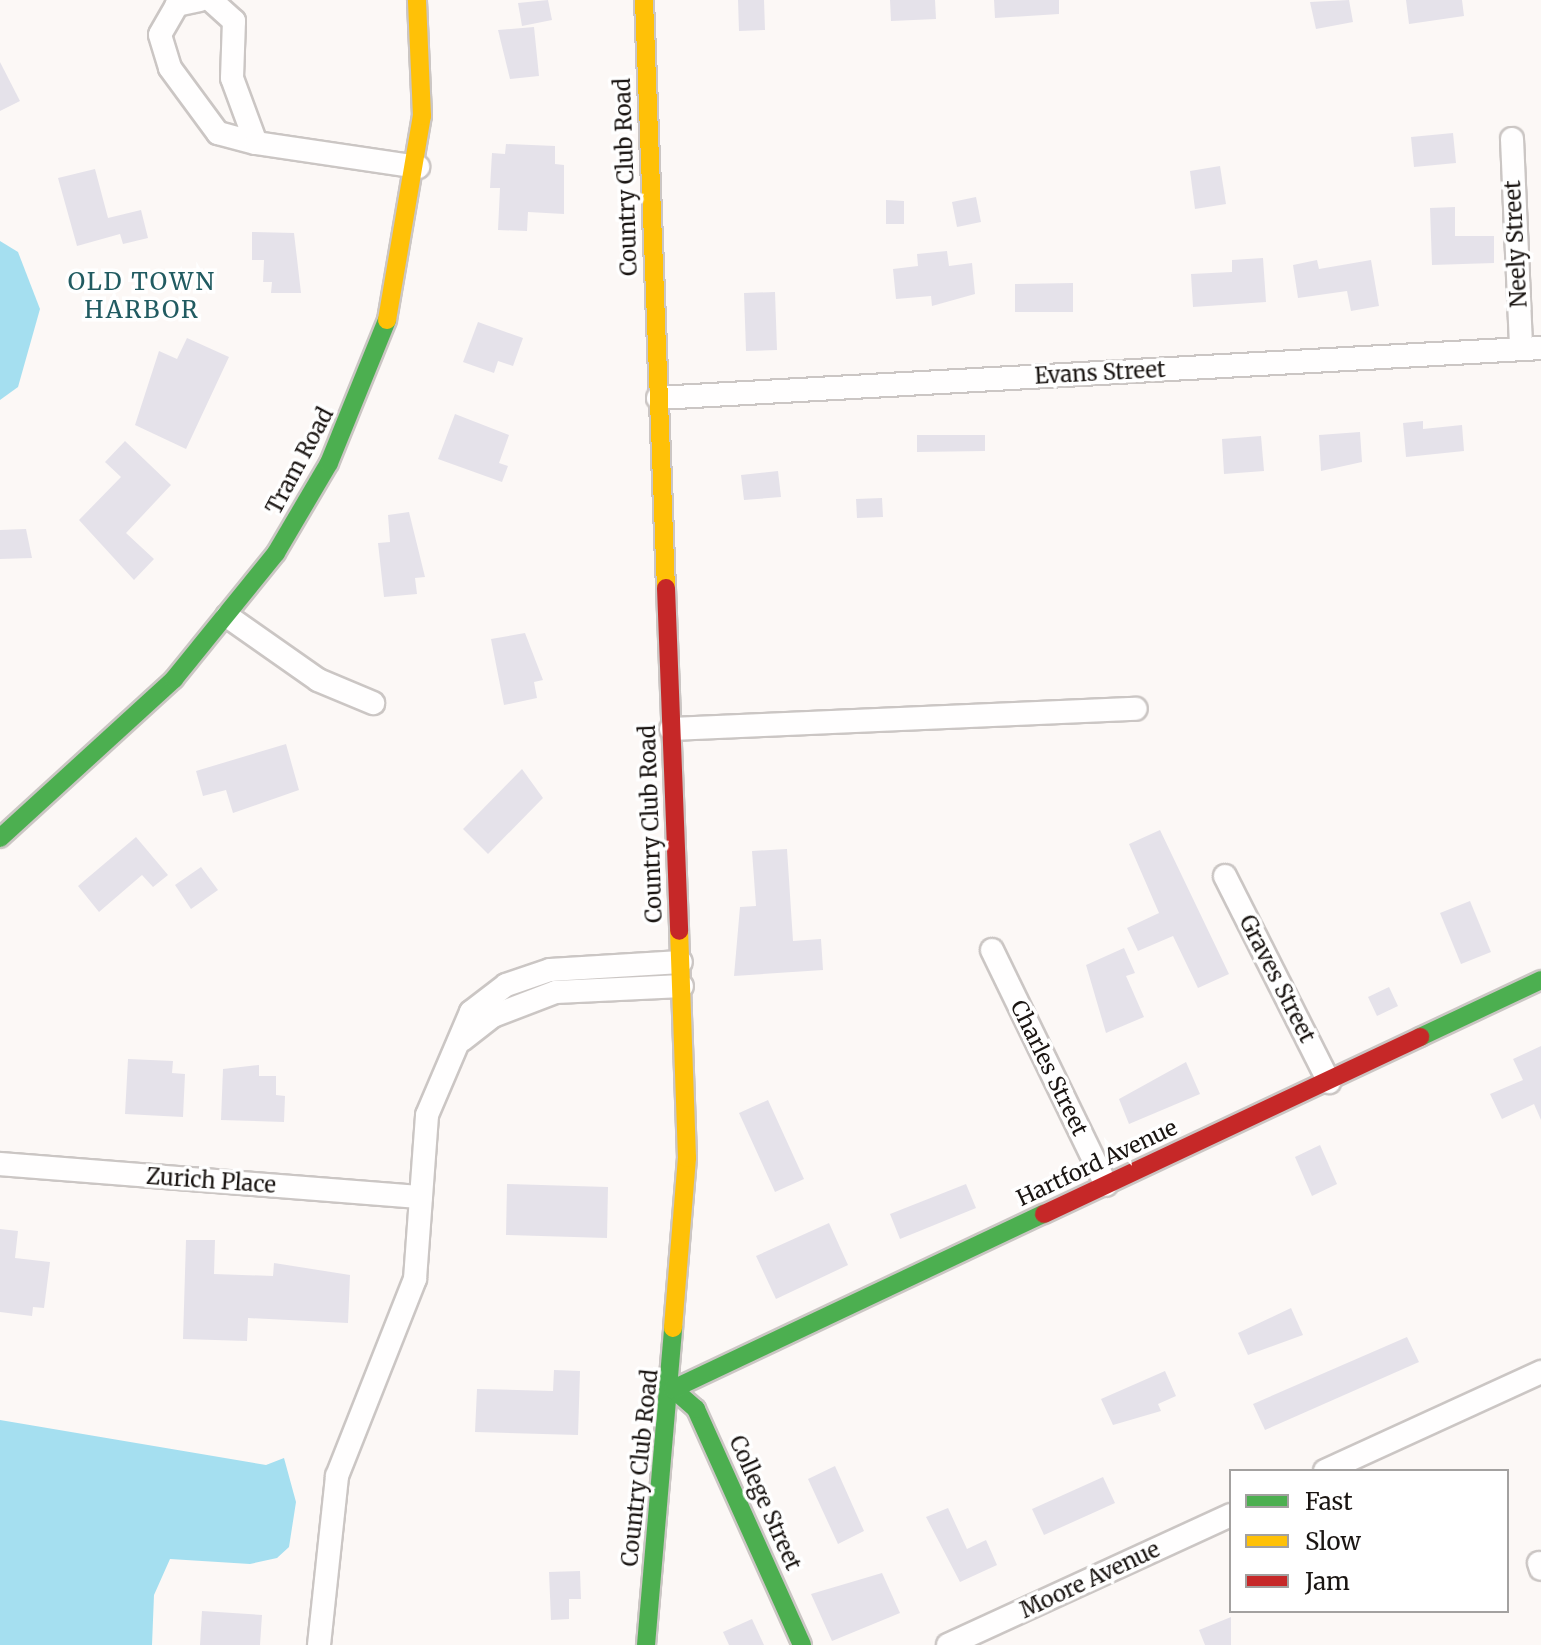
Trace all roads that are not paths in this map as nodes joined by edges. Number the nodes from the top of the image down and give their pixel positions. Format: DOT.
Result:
graph roads {
  1 [pos="200,0"];
  2 [pos="211,0"];
  3 [pos="417,0"];
  4 [pos="644,0"];
  5 [pos="1512,139"];
  6 [pos="256,143"];
  7 [pos="418,167"];
  8 [pos="1531,349"];
  9 [pos="658,398"];
  10 [pos="227,616"];
  11 [pos="373,703"];
  12 [pos="1136,709"];
  13 [pos="671,729"];
  14 [pos="0,838"];
  15 [pos="1225,876"];
  16 [pos="992,950"];
  17 [pos="681,962"];
  18 [pos="1541,980"];
  19 [pos="682,986"];
  20 [pos="458,1044"];
  21 [pos="1329,1082"];
  22 [pos="0,1164"];
  23 [pos="1106,1185"];
  24 [pos="421,1197"];
  25 [pos="1541,1372"];
  26 [pos="673,1389"];
  27 [pos="1329,1469"];
  28 [pos="1229,1516"];
  29 [pos="319,1645"];
  30 [pos="646,1645"];
  31 [pos="802,1645"];
  32 [pos="948,1645"];
  1 -- 6 [label="street"];
  2 -- 6 [label="street"];
  3 -- 7 [label="street, Tram Road"];
  4 -- 9 [label="street, Country Club Road"];
  5 -- 8 [label="street, Neely Street"];
  6 -- 7 [label="street"];
  7 -- 10 [label="street, Tram Road"];
  8 -- 9 [label="street, Evans Street"];
  9 -- 13 [label="street, Country Club Road"];
  10 -- 11 [label="street"];
  10 -- 14 [label="street, Tram Road"];
  12 -- 13 [label="street"];
  13 -- 17 [label="street, Country Club Road"];
  15 -- 21 [label="street, Graves Street"];
  16 -- 23 [label="street, Charles Street"];
  17 -- 19 [label="street, Country Club Road"];
  17 -- 20 [label="street"];
  18 -- 21 [label="street, Hartford Avenue"];
  19 -- 20 [label="street"];
  19 -- 26 [label="street, Country Club Road"];
  20 -- 24 [label="street"];
  21 -- 23 [label="street, Hartford Avenue"];
  22 -- 24 [label="street, Zurich Place"];
  23 -- 26 [label="street, Hartford Avenue"];
  24 -- 29 [label="street"];
  25 -- 27 [label="street"];
  26 -- 30 [label="street, Country Club Road"];
  26 -- 31 [label="street, College Street"];
  28 -- 32 [label="street, Moore Avenue"];
}
